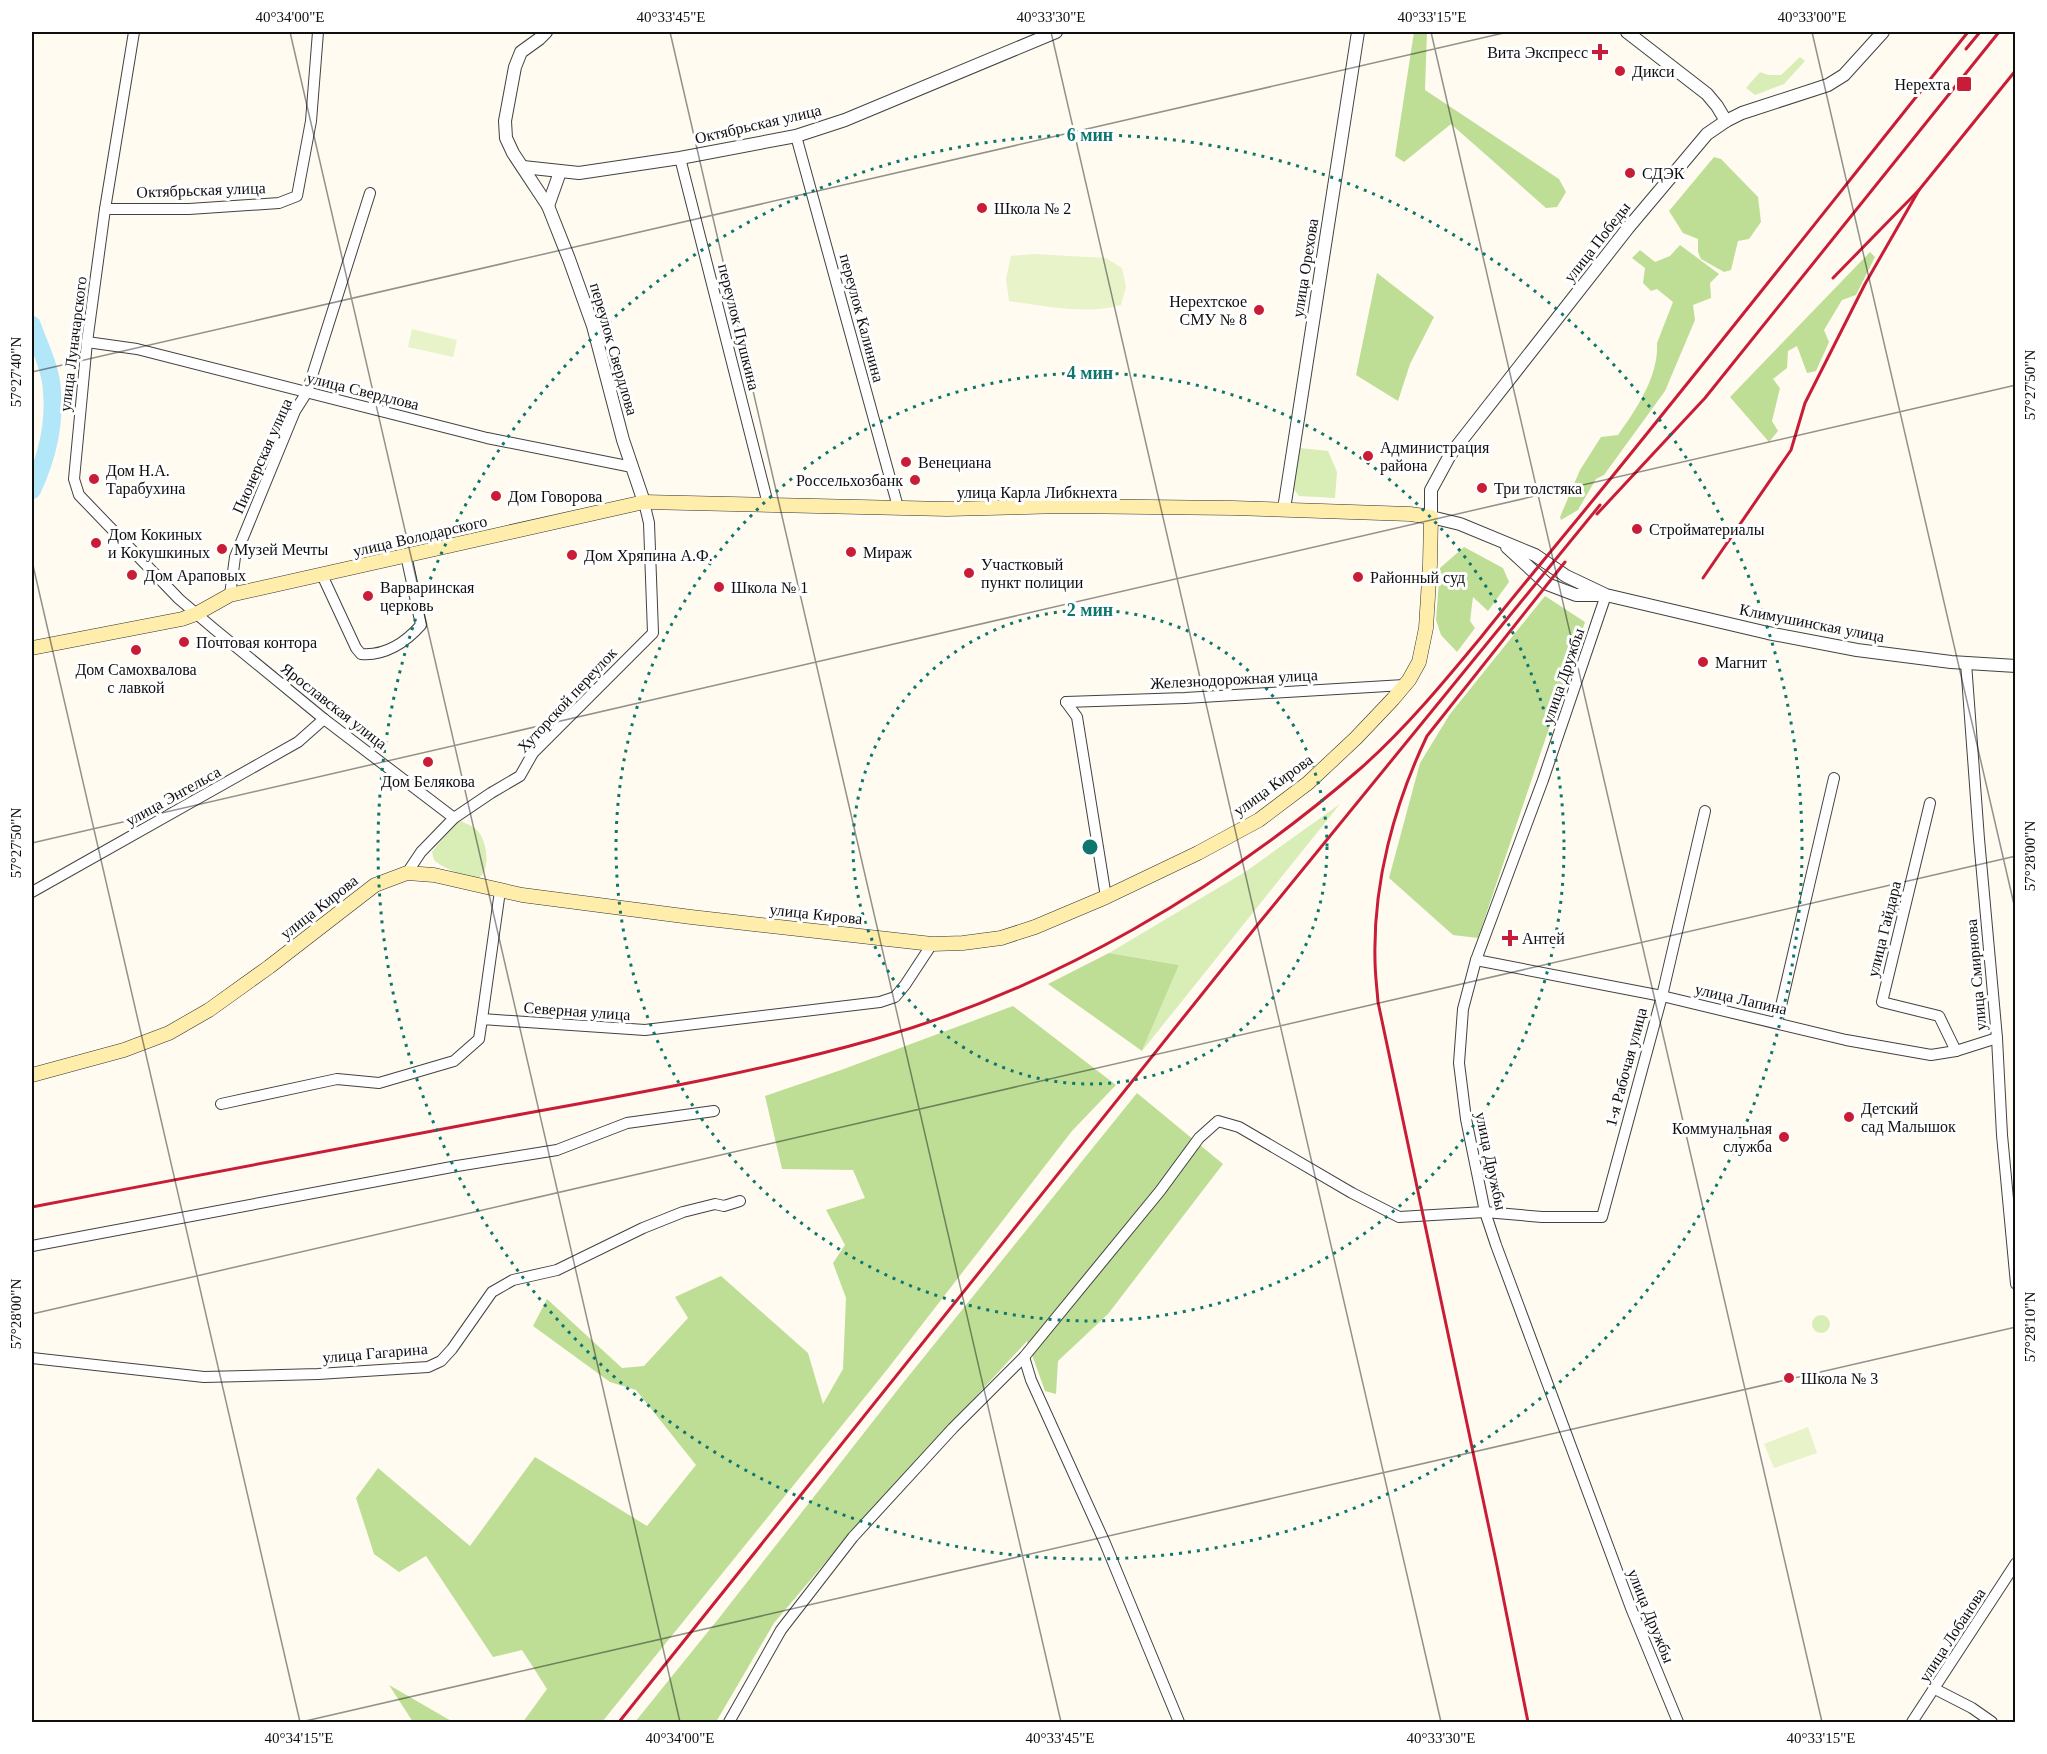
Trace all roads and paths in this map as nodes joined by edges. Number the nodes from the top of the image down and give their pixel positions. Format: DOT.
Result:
graph roads {
  1 [pos="134,32"];
  2 [pos="318,32"];
  3 [pos="546,32"];
  4 [pos="1056,32"];
  5 [pos="1358,32"];
  6 [pos="1627,32"];
  7 [pos="1883,32"];
  8 [pos="1726,121"];
  9 [pos="796,136"];
  10 [pos="680,158"];
  11 [pos="523,167"];
  12 [pos="560,172"];
  13 [pos="370,193"];
  14 [pos="548,206"];
  15 [pos="105,209"];
  16 [pos="87,342"];
  17 [pos="307,392"];
  18 [pos="632,467"];
  19 [pos="644,502"];
  20 [pos="768,504"];
  21 [pos="898,507"];
  22 [pos="1284,509"];
  23 [pos="1431,517"];
  24 [pos="406,555"];
  25 [pos="322,575"];
  26 [pos="230,595"];
  27 [pos="1606,595"];
  28 [pos="196,614"];
  29 [pos="32,648"];
  30 [pos="1966,663"];
  31 [pos="2016,666"];
  32 [pos="1404,685"];
  33 [pos="324,719"];
  34 [pos="1834,778"];
  35 [pos="1930,803"];
  36 [pos="1705,811"];
  37 [pos="454,818"];
  38 [pos="407,873"];
  39 [pos="500,891"];
  40 [pos="32,892"];
  41 [pos="1106,897"];
  42 [pos="932,944"];
  43 [pos="1476,960"];
  44 [pos="1662,996"];
  45 [pos="482,1019"];
  46 [pos="1777,1023"];
  47 [pos="1997,1038"];
  48 [pos="1956,1051"];
  49 [pos="32,1075"];
  50 [pos="221,1104"];
  51 [pos="714,1111"];
  52 [pos="740,1201"];
  53 [pos="1485,1212"];
  54 [pos="32,1246"];
  55 [pos="2016,1284"];
  56 [pos="1024,1357"];
  57 [pos="32,1358"];
  58 [pos="2016,1563"];
  59 [pos="1935,1689"];
  60 [pos="729,1722"];
  61 [pos="1179,1722"];
  62 [pos="1678,1722"];
  63 [pos="1912,1722"];
  64 [pos="1992,1722"];
  1 -- 15 [label="street, улица Луначарского"];
  2 -- 15 [label="street, Октябрьская улица"];
  3 -- 11 [label="street, переулок Свердлова"];
  4 -- 9 [label="street, Октябрьская улица"];
  5 -- 22 [label="street, улица Орехова"];
  6 -- 8 [label="street"];
  7 -- 8 [label="street, улица Победы"];
  8 -- 23 [label="street, улица Победы"];
  9 -- 10 [label="street, Октябрьская улица"];
  9 -- 21 [label="street, переулок Калинина"];
  10 -- 12 [label="street, Октябрьская улица"];
  10 -- 20 [label="street, переулок Пушкина"];
  11 -- 12 [label="street, Октябрьская улица"];
  11 -- 14 [label="street, переулок Свердлова"];
  12 -- 14 [label="street"];
  13 -- 17 [label="street, Пионерская улица"];
  14 -- 18 [label="street, переулок Свердлова"];
  15 -- 16 [label="street, улица Луначарского"];
  16 -- 17 [label="street, улица Свердлова"];
  16 -- 28 [label="street, улица Луначарского"];
  17 -- 18 [label="street, улица Свердлова"];
  17 -- 26 [label="street, Пионерская улица"];
  18 -- 19 [label="street, переулок Свердлова"];
  19 -- 20 [label="main road, улица Карла Либкнехта"];
  19 -- 24 [label="main road, улица Володарского"];
  19 -- 37 [label="street, Хуторской переулок"];
  20 -- 21 [label="main road, улица Карла Либкнехта"];
  21 -- 22 [label="main road, улица Карла Либкнехта"];
  22 -- 23 [label="main road, улица Карла Либкнехта"];
  23 -- 27 [label="street, Климушинская улица"];
  23 -- 32 [label="main road, улица Кирова"];
  24 -- 25 [label="main road, улица Володарского"];
  24 -- 25 [label="street"];
  25 -- 26 [label="main road, улица Володарского"];
  26 -- 28 [label="main road, улица Володарского"];
  27 -- 30 [label="street, Климушинская улица"];
  27 -- 43 [label="street, улица Дружбы"];
  28 -- 29 [label="main road, улица Володарского"];
  28 -- 33 [label="street, Ярославская улица"];
  30 -- 31 [label="street, Климушинская улица"];
  30 -- 47 [label="street, улица Смирнова"];
  32 -- 41 [label="main road, улица Кирова"];
  32 -- 41 [label="street, Железнодорожная улица"];
  33 -- 37 [label="street, Ярославская улица"];
  33 -- 40 [label="street, улица Энгельса"];
  34 -- 46 [label="street"];
  35 -- 48 [label="street, улица Гайдара"];
  36 -- 44 [label="street, 1-я Рабочая улица"];
  37 -- 38 [label="street, Хуторской переулок"];
  38 -- 39 [label="main road, улица Кирова"];
  38 -- 49 [label="main road, улица Кирова"];
  39 -- 42 [label="main road, улица Кирова"];
  39 -- 45 [label="street"];
  41 -- 42 [label="main road, улица Кирова"];
  42 -- 45 [label="street, Северная улица"];
  43 -- 44 [label="street, улица Лапина"];
  43 -- 53 [label="street, улица Дружбы"];
  44 -- 46 [label="street, улица Лапина"];
  44 -- 53 [label="street, 1-я Рабочая улица"];
  45 -- 50 [label="street"];
  46 -- 48 [label="street, улица Лапина"];
  47 -- 48 [label="street, улица Лапина"];
  47 -- 55 [label="street, улица Смирнова"];
  51 -- 54 [label="street"];
  52 -- 57 [label="street, улица Гагарина"];
  53 -- 56 [label="street"];
  53 -- 62 [label="street, улица Дружбы"];
  56 -- 60 [label="street"];
  56 -- 61 [label="street"];
  58 -- 59 [label="street, улица Лобанова"];
  59 -- 63 [label="street, улица Лобанова"];
  59 -- 64 [label="street"];
}
